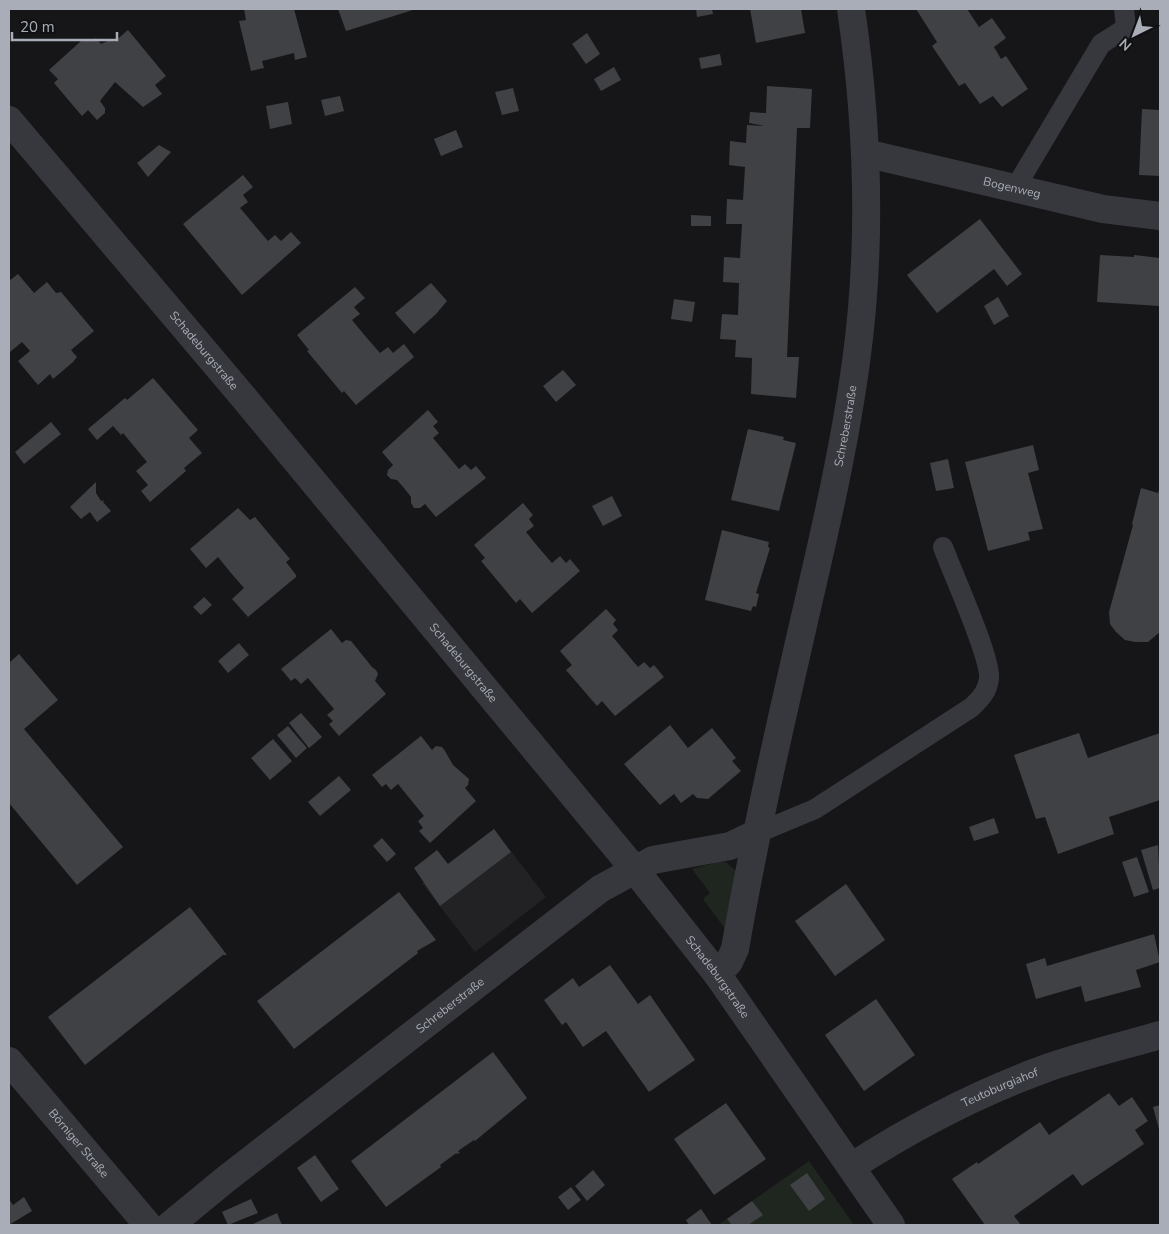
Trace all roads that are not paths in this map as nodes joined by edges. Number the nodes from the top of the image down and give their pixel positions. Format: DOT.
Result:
graph roads {
  1 [pos="850,9"];
  2 [pos="1124,9"];
  3 [pos="9,120"];
  4 [pos="865,153"];
  5 [pos="1014,190"];
  6 [pos="1160,216"];
  7 [pos="943,547"];
  8 [pos="755,834"];
  9 [pos="635,870"];
  10 [pos="717,974"];
  11 [pos="1160,1035"];
  12 [pos="9,1061"];
  13 [pos="852,1167"];
  14 [pos="148,1225"];
  15 [pos="170,1225"];
  16 [pos="891,1225"];
  1 -- 4 [label="street, Schreberstraße"];
  2 -- 5 [label="lane"];
  3 -- 9 [label="street, Schadeburgstraße"];
  4 -- 5 [label="street, Bogenweg"];
  4 -- 8 [label="street, Schreberstraße"];
  5 -- 6 [label="street, Bogenweg"];
  7 -- 8 [label="lane"];
  8 -- 9 [label="street, Schreberstraße"];
  8 -- 10 [label="street, Schreberstraße"];
  9 -- 10 [label="street, Schadeburgstraße"];
  9 -- 15 [label="street, Schreberstraße"];
  10 -- 13 [label="street, Schadeburgstraße"];
  11 -- 13 [label="street, Teutoburgiahof"];
  12 -- 14 [label="street, Börniger Straße"];
  13 -- 16 [label="street, Schadeburgstraße"];
}
